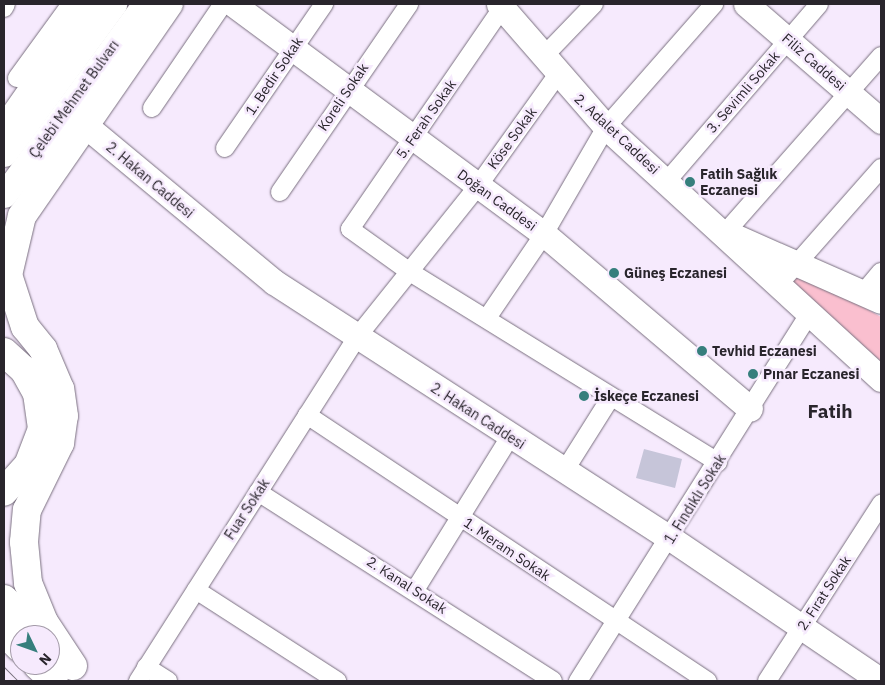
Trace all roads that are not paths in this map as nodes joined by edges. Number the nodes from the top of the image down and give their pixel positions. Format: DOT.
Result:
graph roads {
  1 [pos="6,4"];
  2 [pos="71,4"];
  3 [pos="93,4"];
  4 [pos="114,4"];
  5 [pos="145,4"];
  6 [pos="169,4"];
  7 [pos="324,4"];
  8 [pos="409,4"];
  9 [pos="594,4"];
  10 [pos="714,4"];
  11 [pos="746,4"];
  12 [pos="819,4"];
  13 [pos="236,5"];
  14 [pos="501,6"];
  15 [pos="4,8"];
  16 [pos="788,39"];
  17 [pos="292,49"];
  18 [pos="881,56"];
  19 [pos="551,65"];
  20 [pos="17,78"];
  21 [pos="346,92"];
  22 [pos="848,92"];
  23 [pos="152,108"];
  24 [pos="6,115"];
  25 [pos="881,121"];
  26 [pos="606,127"];
  27 [pos="91,130"];
  28 [pos="412,139"];
  29 [pos="225,148"];
  30 [pos="4,154"];
  31 [pos="881,168"];
  32 [pos="667,181"];
  33 [pos="478,186"];
  34 [pos="280,192"];
  35 [pos="4,195"];
  36 [pos="725,233"];
  37 [pos="544,234"];
  38 [pos="798,262"];
  39 [pos="410,272"];
  40 [pos="881,272"];
  41 [pos="778,285"];
  42 [pos="873,296"];
  43 [pos="809,314"];
  44 [pos="487,318"];
  45 [pos="357,337"];
  46 [pos="4,352"];
  47 [pos="881,379"];
  48 [pos="611,397"];
  49 [pos="750,409"];
  50 [pos="307,416"];
  51 [pos="510,437"];
  52 [pos="718,462"];
  53 [pos="565,470"];
  54 [pos="4,492"];
  55 [pos="258,492"];
  56 [pos="881,504"];
  57 [pos="461,518"];
  58 [pos="670,538"];
  59 [pos="196,590"];
  60 [pos="415,590"];
  61 [pos="4,598"];
  62 [pos="616,623"];
  63 [pos="31,625"];
  64 [pos="802,627"];
  65 [pos="60,660"];
  66 [pos="142,674"];
  67 [pos="70,676"];
  68 [pos="168,681"];
  69 [pos="337,681"];
  70 [pos="553,681"];
  71 [pos="578,681"];
  72 [pos="708,681"];
  73 [pos="767,681"];
  74 [pos="881,681"];
  1 -- 15 [label="street"];
  2 -- 20 [label="street"];
  3 -- 24 [label="highway"];
  4 -- 30 [label="main road, Çelebi Mehmet Bulvarı"];
  5 -- 35 [label="main road, Çelebi Mehmet Bulvarı"];
  6 -- 67 [label="highway"];
  7 -- 17 [label="street, 1. Bedir Sokak"];
  8 -- 21 [label="street, Koreli Sokak"];
  9 -- 19 [label="street, Köse Sokak"];
  10 -- 26 [label="street"];
  11 -- 16 [label="main road, Filiz Caddesi"];
  12 -- 16 [label="street, 3. Sevimli Sokak"];
  13 -- 17 [label="main road, Doğan Caddesi"];
  13 -- 23 [label="street"];
  14 -- 19 [label="main road, 2. Adalet Caddesi"];
  14 -- 28 [label="street, 5. Ferah Sokak"];
  16 -- 22 [label="main road, Filiz Caddesi"];
  16 -- 32 [label="street, 3. Sevimli Sokak"];
  17 -- 21 [label="main road, Doğan Caddesi"];
  17 -- 29 [label="street, 1. Bedir Sokak"];
  18 -- 22 [label="street"];
  19 -- 26 [label="main road, 2. Adalet Caddesi"];
  19 -- 33 [label="street, Köse Sokak"];
  21 -- 28 [label="main road, Doğan Caddesi"];
  21 -- 34 [label="street, Koreli Sokak"];
  22 -- 25 [label="main road, Filiz Caddesi"];
  22 -- 36 [label="street"];
  26 -- 32 [label="main road, 2. Adalet Caddesi"];
  26 -- 37 [label="street"];
  27 -- 45 [label="main road, 2. Hakan Caddesi"];
  28 -- 33 [label="main road, Doğan Caddesi"];
  28 -- 39 [label="street, 5. Ferah Sokak"];
  31 -- 38 [label="street"];
  32 -- 36 [label="main road, 2. Adalet Caddesi"];
  33 -- 37 [label="main road, Doğan Caddesi"];
  33 -- 39 [label="street, Köse Sokak"];
  36 -- 38 [label="main road, 2. Adalet Caddesi"];
  36 -- 41 [label="main road, 2. Adalet Caddesi"];
  37 -- 44 [label="street"];
  37 -- 49 [label="main road, Doğan Caddesi"];
  38 -- 41 [label="street"];
  38 -- 42 [label="main road, 2. Adalet Caddesi"];
  39 -- 44 [label="street"];
  39 -- 45 [label="street, Köse Sokak"];
  40 -- 42 [label="street"];
  41 -- 43 [label="main road, 2. Adalet Caddesi"];
  43 -- 47 [label="main road, 2. Adalet Caddesi"];
  43 -- 49 [label="street, 1. Fındıklı Sokak"];
  44 -- 48 [label="street"];
  45 -- 50 [label="street, Fuar Sokak"];
  45 -- 51 [label="main road, 2. Hakan Caddesi"];
  46 -- 54 [label="highway"];
  48 -- 52 [label="street"];
  48 -- 53 [label="street"];
  49 -- 52 [label="street, 1. Fındıklı Sokak"];
  50 -- 55 [label="street, Fuar Sokak"];
  50 -- 57 [label="street, 1. Meram Sokak"];
  51 -- 53 [label="main road, 2. Hakan Caddesi"];
  51 -- 57 [label="street"];
  52 -- 58 [label="street, 1. Fındıklı Sokak"];
  53 -- 58 [label="main road, 2. Hakan Caddesi"];
  55 -- 59 [label="street, Fuar Sokak"];
  55 -- 60 [label="street, 2. Kanal Sokak"];
  56 -- 64 [label="street, 2. Fırat Sokak"];
  57 -- 60 [label="street"];
  57 -- 62 [label="street, 1. Meram Sokak"];
  58 -- 62 [label="street, 1. Fındıklı Sokak"];
  58 -- 64 [label="main road, 2. Hakan Caddesi"];
  59 -- 66 [label="street, Fuar Sokak"];
  59 -- 69 [label="street"];
  60 -- 70 [label="street, 2. Kanal Sokak"];
  61 -- 63 [label="highway"];
  62 -- 71 [label="street, 1. Fındıklı Sokak"];
  62 -- 72 [label="street, 1. Meram Sokak"];
  64 -- 73 [label="street, 2. Fırat Sokak"];
  64 -- 74 [label="main road, 2. Hakan Caddesi"];
  65 -- 67 [label="highway"];
  66 -- 68 [label="street"];
}
